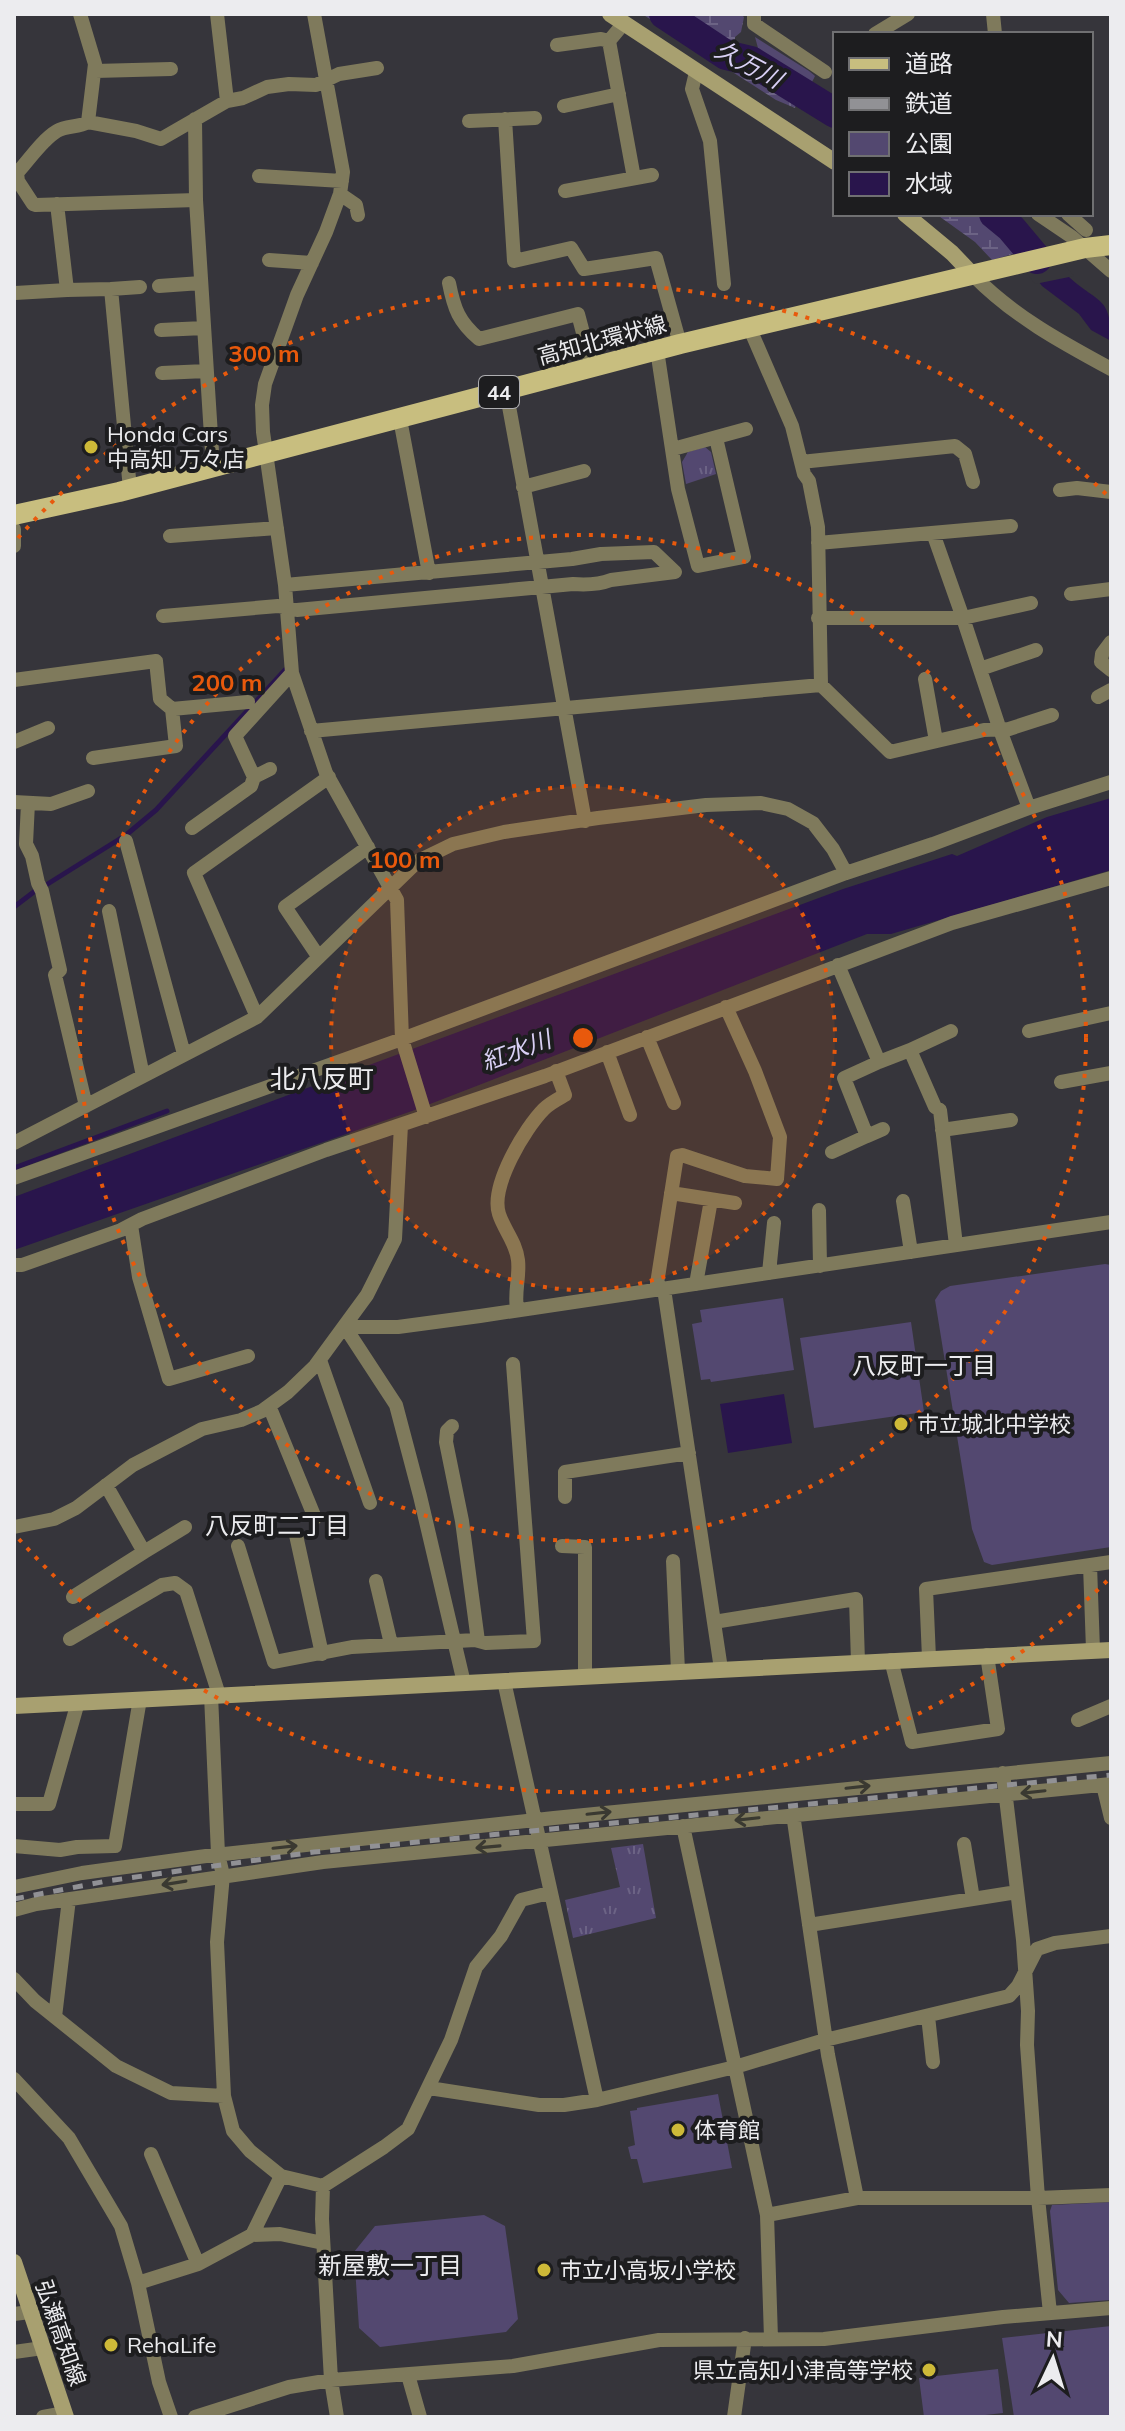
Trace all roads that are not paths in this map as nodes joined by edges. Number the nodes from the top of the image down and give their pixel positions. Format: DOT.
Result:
graph roads {
  1 [pos="80,14"];
  2 [pos="217,14"];
  3 [pos="314,14"];
  4 [pos="754,14"];
  5 [pos="908,14"];
  6 [pos="617,19"];
  7 [pos="878,32"];
  8 [pos="609,41"];
  9 [pos="557,45"];
  10 [pos="377,68"];
  11 [pos="171,69"];
  12 [pos="95,71"];
  13 [pos="827,71"];
  14 [pos="696,72"];
  15 [pos="327,79"];
  16 [pos="619,94"];
  17 [pos="227,101"];
  18 [pos="564,106"];
  19 [pos="535,118"];
  20 [pos="195,119"];
  21 [pos="505,119"];
  22 [pos="469,121"];
  23 [pos="88,122"];
  24 [pos="833,161"];
  25 [pos="652,175"];
  26 [pos="259,176"];
  27 [pos="634,178"];
  28 [pos="16,182"];
  29 [pos="341,188"];
  30 [pos="565,191"];
  31 [pos="196,200"];
  32 [pos="57,204"];
  33 [pos="358,215"];
  34 [pos="907,216"];
  35 [pos="1041,216"];
  36 [pos="1069,216"];
  37 [pos="1080,243"];
  38 [pos="1111,245"];
  39 [pos="269,260"];
  40 [pos="312,263"];
  41 [pos="1111,271"];
  42 [pos="979,274"];
  43 [pos="201,283"];
  44 [pos="449,283"];
  45 [pos="724,284"];
  46 [pos="159,286"];
  47 [pos="140,287"];
  48 [pos="111,289"];
  49 [pos="67,290"];
  50 [pos="15,293"];
  51 [pos="204,328"];
  52 [pos="750,329"];
  53 [pos="161,330"];
  54 [pos="680,344"];
  55 [pos="657,350"];
  56 [pos="592,367"];
  57 [pos="1111,369"];
  58 [pos="206,371"];
  59 [pos="162,373"];
  60 [pos="506,390"];
  61 [pos="400,419"];
  62 [pos="746,429"];
  63 [pos="716,438"];
  64 [pos="673,449"];
  65 [pos="265,452"];
  66 [pos="801,462"];
  67 [pos="213,467"];
  68 [pos="584,471"];
  69 [pos="973,482"];
  70 [pos="523,487"];
  71 [pos="130,489"];
  72 [pos="1060,490"];
  73 [pos="1111,492"];
  74 [pos="14,515"];
  75 [pos="1011,526"];
  76 [pos="277,528"];
  77 [pos="14,529"];
  78 [pos="933,533"];
  79 [pos="170,536"];
  80 [pos="818,543"];
  81 [pos="14,546"];
  82 [pos="537,562"];
  83 [pos="429,573"];
  84 [pos="285,585"];
  85 [pos="541,588"];
  86 [pos="1111,589"];
  87 [pos="1071,594"];
  88 [pos="1031,603"];
  89 [pos="287,607"];
  90 [pos="163,616"];
  91 [pos="818,618"];
  92 [pos="963,618"];
  93 [pos="1111,642"];
  94 [pos="1036,650"];
  95 [pos="980,669"];
  96 [pos="1111,670"];
  97 [pos="292,673"];
  98 [pos="925,679"];
  99 [pos="14,680"];
  100 [pos="821,685"];
  101 [pos="248,702"];
  102 [pos="564,707"];
  103 [pos="172,709"];
  104 [pos="1052,715"];
  105 [pos="48,728"];
  106 [pos="1000,730"];
  107 [pos="311,731"];
  108 [pos="936,741"];
  109 [pos="14,742"];
  110 [pos="93,758"];
  111 [pos="270,769"];
  112 [pos="254,777"];
  113 [pos="329,777"];
  114 [pos="1111,782"];
  115 [pos="88,791"];
  116 [pos="21,802"];
  117 [pos="1029,808"];
  118 [pos="585,821"];
  119 [pos="192,828"];
  120 [pos="126,841"];
  121 [pos="368,847"];
  122 [pos="846,873"];
  123 [pos="1111,878"];
  124 [pos="394,893"];
  125 [pos="109,911"];
  126 [pos="318,956"];
  127 [pos="838,965"];
  128 [pos="726,1007"];
  129 [pos="1111,1013"];
  130 [pos="257,1017"];
  131 [pos="951,1031"];
  132 [pos="1029,1031"];
  133 [pos="647,1037"];
  134 [pos="402,1043"];
  135 [pos="910,1050"];
  136 [pos="607,1052"];
  137 [pos="184,1054"];
  138 [pos="879,1062"];
  139 [pos="556,1071"];
  140 [pos="1111,1073"];
  141 [pos="143,1076"];
  142 [pos="1061,1082"];
  143 [pos="674,1103"];
  144 [pos="86,1106"];
  145 [pos="424,1113"];
  146 [pos="630,1115"];
  147 [pos="1011,1120"];
  148 [pos="401,1125"];
  149 [pos="883,1129"];
  150 [pos="942,1130"];
  151 [pos="867,1136"];
  152 [pos="14,1143"];
  153 [pos="832,1152"];
  154 [pos="14,1178"];
  155 [pos="671,1193"];
  156 [pos="711,1200"];
  157 [pos="903,1201"];
  158 [pos="735,1203"];
  159 [pos="819,1210"];
  160 [pos="1111,1222"];
  161 [pos="774,1223"];
  162 [pos="131,1225"];
  163 [pos="956,1245"];
  164 [pos="911,1252"];
  165 [pos="14,1265"];
  166 [pos="820,1266"];
  167 [pos="769,1273"];
  168 [pos="696,1284"];
  169 [pos="660,1289"];
  170 [pos="517,1309"];
  171 [pos="345,1327"];
  172 [pos="248,1356"];
  173 [pos="320,1360"];
  174 [pos="513,1364"];
  175 [pos="268,1407"];
  176 [pos="452,1426"];
  177 [pos="689,1453"];
  178 [pos="106,1485"];
  179 [pos="565,1497"];
  180 [pos="370,1503"];
  181 [pos="315,1518"];
  182 [pos="14,1527"];
  183 [pos="185,1527"];
  184 [pos="296,1535"];
  185 [pos="238,1546"];
  186 [pos="562,1546"];
  187 [pos="144,1552"];
  188 [pos="673,1561"];
  189 [pos="1111,1562"];
  190 [pos="1090,1565"];
  191 [pos="376,1581"];
  192 [pos="73,1597"];
  193 [pos="714,1622"];
  194 [pos="70,1639"];
  195 [pos="478,1641"];
  196 [pos="454,1642"];
  197 [pos="391,1644"];
  198 [pos="1093,1650"];
  199 [pos="1111,1650"];
  200 [pos="322,1654"];
  201 [pos="987,1655"];
  202 [pos="929,1658"];
  203 [pos="891,1660"];
  204 [pos="858,1662"];
  205 [pos="721,1669"];
  206 [pos="678,1671"];
  207 [pos="585,1677"];
  208 [pos="504,1681"];
  209 [pos="464,1683"];
  210 [pos="215,1695"];
  211 [pos="140,1699"];
  212 [pos="78,1702"];
  213 [pos="14,1706"];
  214 [pos="1111,1706"];
  215 [pos="1078,1720"];
  216 [pos="1111,1763"];
  217 [pos="1003,1773"];
  218 [pos="1107,1784"];
  219 [pos="1005,1795"];
  220 [pos="14,1804"];
  221 [pos="793,1814"];
  222 [pos="1111,1818"];
  223 [pos="535,1820"];
  224 [pos="683,1826"];
  225 [pos="540,1842"];
  226 [pos="964,1844"];
  227 [pos="14,1846"];
  228 [pos="218,1854"];
  229 [pos="223,1875"];
  230 [pos="14,1887"];
  231 [pos="1017,1892"];
  232 [pos="549,1893"];
  233 [pos="69,1899"];
  234 [pos="973,1899"];
  235 [pos="14,1910"];
  236 [pos="809,1925"];
  237 [pos="1111,1936"];
  238 [pos="1026,1972"];
  239 [pos="14,1979"];
  240 [pos="928,2016"];
  241 [pos="55,2017"];
  242 [pos="825,2040"];
  243 [pos="933,2062"];
  244 [pos="735,2067"];
  245 [pos="14,2079"];
  246 [pos="429,2088"];
  247 [pos="224,2096"];
  248 [pos="597,2100"];
  249 [pos="151,2154"];
  250 [pos="281,2176"];
  251 [pos="323,2186"];
  252 [pos="1111,2195"];
  253 [pos="857,2198"];
  254 [pos="1038,2198"];
  255 [pos="767,2215"];
  256 [pos="252,2235"];
  257 [pos="323,2243"];
  258 [pos="14,2262"];
  259 [pos="198,2264"];
  260 [pos="138,2283"];
  261 [pos="1111,2308"];
  262 [pos="22,2313"];
  263 [pos="1050,2313"];
  264 [pos="745,2338"];
  265 [pos="771,2338"];
  266 [pos="43,2348"];
  267 [pos="14,2352"];
  268 [pos="408,2375"];
  269 [pos="331,2380"];
  270 [pos="65,2415"];
  271 [pos="43,2417"];
  272 [pos="171,2417"];
  273 [pos="195,2417"];
  274 [pos="337,2417"];
  275 [pos="420,2417"];
  276 [pos="734,2417"];
  1 -- 12 [label="street"];
  2 -- 17 [label="street"];
  3 -- 15 [label="street"];
  4 -- 13 [label="street"];
  5 -- 7 [label="street"];
  6 -- 8 [label="street"];
  6 -- 14 [label="street"];
  8 -- 9 [label="street"];
  8 -- 16 [label="street"];
  10 -- 15 [label="street"];
  11 -- 12 [label="street"];
  12 -- 23 [label="street"];
  14 -- 24 [label="street"];
  14 -- 45 [label="street"];
  15 -- 17 [label="street"];
  15 -- 29 [label="street"];
  16 -- 18 [label="street"];
  16 -- 27 [label="street"];
  17 -- 20 [label="street"];
  19 -- 21 [label="street"];
  20 -- 23 [label="street"];
  20 -- 31 [label="street"];
  21 -- 22 [label="street"];
  21 -- 54 [label="street"];
  23 -- 28 [label="street"];
  25 -- 27 [label="street"];
  26 -- 29 [label="street"];
  27 -- 30 [label="street"];
  28 -- 32 [label="street"];
  29 -- 33 [label="street"];
  29 -- 40 [label="street"];
  31 -- 32 [label="street"];
  31 -- 43 [label="street"];
  32 -- 49 [label="street"];
  34 -- 42 [label="street"];
  35 -- 37 [label="street"];
  36 -- 37 [label="street"];
  37 -- 38 [label="main road, 高知北環状線 / 44"];
  37 -- 41 [label="street"];
  37 -- 42 [label="main road, 高知北環状線 / 44"];
  39 -- 40 [label="street"];
  40 -- 65 [label="street"];
  42 -- 52 [label="main road, 高知北環状線 / 44"];
  42 -- 57 [label="street"];
  43 -- 46 [label="street"];
  43 -- 51 [label="street"];
  44 -- 56 [label="street"];
  47 -- 48 [label="street"];
  48 -- 49 [label="street"];
  48 -- 71 [label="street"];
  49 -- 50 [label="street"];
  51 -- 53 [label="street"];
  51 -- 58 [label="street"];
  52 -- 54 [label="main road, 高知北環状線 / 44"];
  52 -- 66 [label="street"];
  54 -- 55 [label="main road, 高知北環状線 / 44"];
  55 -- 56 [label="main road, 高知北環状線 / 44"];
  55 -- 64 [label="street"];
  56 -- 60 [label="main road, 高知北環状線 / 44"];
  58 -- 59 [label="street"];
  58 -- 67 [label="street"];
  60 -- 61 [label="main road, 高知北環状線 / 44"];
  60 -- 70 [label="street"];
  61 -- 65 [label="main road, 高知北環状線 / 44"];
  61 -- 83 [label="street"];
  62 -- 63 [label="street"];
  63 -- 64 [label="street"];
  63 -- 64 [label="street"];
  65 -- 67 [label="main road, 高知北環状線 / 44"];
  65 -- 76 [label="street"];
  66 -- 69 [label="street"];
  66 -- 80 [label="street"];
  67 -- 71 [label="main road, 高知北環状線 / 44"];
  68 -- 70 [label="street"];
  70 -- 82 [label="street"];
  71 -- 74 [label="main road, 高知北環状線 / 44"];
  72 -- 73 [label="street"];
  75 -- 78 [label="street"];
  76 -- 79 [label="street"];
  76 -- 84 [label="street"];
  77 -- 81 [label="street"];
  78 -- 80 [label="street"];
  78 -- 92 [label="street"];
  80 -- 91 [label="street"];
  82 -- 83 [label="street"];
  82 -- 85 [label="street"];
  82 -- 85 [label="street"];
  83 -- 84 [label="street"];
  84 -- 89 [label="street"];
  85 -- 89 [label="street"];
  85 -- 102 [label="street"];
  86 -- 87 [label="street"];
  88 -- 92 [label="street"];
  89 -- 90 [label="street"];
  89 -- 97 [label="street"];
  91 -- 92 [label="street"];
  91 -- 100 [label="street"];
  92 -- 95 [label="street"];
  93 -- 96 [label="street"];
  94 -- 95 [label="street"];
  95 -- 106 [label="street"];
  97 -- 107 [label="street"];
  97 -- 112 [label="street"];
  98 -- 108 [label="street"];
  99 -- 103 [label="street"];
  100 -- 102 [label="street"];
  100 -- 108 [label="street"];
  101 -- 103 [label="street"];
  102 -- 107 [label="street"];
  102 -- 118 [label="street"];
  103 -- 110 [label="street"];
  104 -- 106 [label="street"];
  105 -- 109 [label="street"];
  106 -- 108 [label="street"];
  106 -- 117 [label="street"];
  107 -- 113 [label="street"];
  111 -- 112 [label="street"];
  112 -- 119 [label="street"];
  113 -- 121 [label="street"];
  113 -- 130 [label="street"];
  114 -- 117 [label="street"];
  115 -- 116 [label="street"];
  116 -- 144 [label="street"];
  117 -- 122 [label="street"];
  118 -- 122 [label="street"];
  118 -- 124 [label="street"];
  120 -- 137 [label="street"];
  121 -- 124 [label="street"];
  121 -- 126 [label="street"];
  122 -- 134 [label="street"];
  123 -- 127 [label="street"];
  124 -- 126 [label="street"];
  124 -- 134 [label="street"];
  125 -- 141 [label="street"];
  126 -- 130 [label="street"];
  127 -- 128 [label="street"];
  127 -- 138 [label="street"];
  128 -- 133 [label="street"];
  128 -- 155 [label="street"];
  129 -- 132 [label="street"];
  130 -- 137 [label="street"];
  131 -- 135 [label="street"];
  133 -- 136 [label="street"];
  133 -- 143 [label="street"];
  134 -- 145 [label="street"];
  134 -- 154 [label="street"];
  135 -- 138 [label="street"];
  135 -- 150 [label="street"];
  136 -- 139 [label="street"];
  136 -- 146 [label="street"];
  137 -- 141 [label="street"];
  138 -- 151 [label="street"];
  139 -- 145 [label="street"];
  139 -- 170 [label="street"];
  140 -- 142 [label="street"];
  141 -- 144 [label="street"];
  144 -- 152 [label="street"];
  145 -- 148 [label="street"];
  147 -- 150 [label="street"];
  148 -- 162 [label="street"];
  148 -- 171 [label="street"];
  149 -- 151 [label="street"];
  150 -- 163 [label="street"];
  151 -- 153 [label="street"];
  155 -- 156 [label="street"];
  155 -- 169 [label="street"];
  156 -- 158 [label="street"];
  156 -- 168 [label="street"];
  157 -- 164 [label="street"];
  159 -- 166 [label="street"];
  160 -- 163 [label="street"];
  161 -- 167 [label="street"];
  162 -- 165 [label="street"];
  162 -- 172 [label="street"];
  163 -- 164 [label="street"];
  164 -- 166 [label="street"];
  166 -- 167 [label="street"];
  167 -- 168 [label="street"];
  168 -- 169 [label="street"];
  169 -- 170 [label="street"];
  169 -- 177 [label="street"];
  170 -- 171 [label="street"];
  171 -- 173 [label="street"];
  171 -- 196 [label="street"];
  173 -- 175 [label="street"];
  173 -- 180 [label="street"];
  174 -- 195 [label="street"];
  175 -- 178 [label="street"];
  175 -- 181 [label="street"];
  176 -- 195 [label="street"];
  177 -- 179 [label="street"];
  177 -- 193 [label="street"];
  178 -- 182 [label="street"];
  178 -- 187 [label="street"];
  183 -- 187 [label="street"];
  184 -- 200 [label="street"];
  185 -- 200 [label="street"];
  186 -- 207 [label="street"];
  187 -- 192 [label="street"];
  188 -- 206 [label="street"];
  189 -- 190 [label="street"];
  190 -- 198 [label="street"];
  190 -- 202 [label="street"];
  191 -- 197 [label="street"];
  193 -- 204 [label="street"];
  193 -- 205 [label="street"];
  194 -- 210 [label="street"];
  195 -- 196 [label="street"];
  196 -- 197 [label="street"];
  196 -- 209 [label="street"];
  197 -- 200 [label="street"];
  198 -- 199 [label="street"];
  198 -- 201 [label="street"];
  201 -- 202 [label="street"];
  201 -- 203 [label="street"];
  202 -- 203 [label="street"];
  203 -- 204 [label="street"];
  204 -- 205 [label="street"];
  205 -- 206 [label="street"];
  206 -- 207 [label="street"];
  207 -- 208 [label="street"];
  208 -- 209 [label="street"];
  208 -- 223 [label="street"];
  209 -- 210 [label="street"];
  210 -- 211 [label="street"];
  210 -- 228 [label="street"];
  211 -- 212 [label="street"];
  211 -- 227 [label="street"];
  212 -- 213 [label="street"];
  212 -- 220 [label="street"];
  214 -- 215 [label="street"];
  216 -- 217 [label="street"];
  217 -- 219 [label="street"];
  223 -- 217 [label="street, one-way"];
  218 -- 219 [label="street, one-way"];
  218 -- 222 [label="street"];
  219 -- 221 [label="street"];
  219 -- 231 [label="street"];
  221 -- 224 [label="street, one-way"];
  221 -- 236 [label="street"];
  223 -- 225 [label="street"];
  228 -- 223 [label="street, one-way"];
  224 -- 225 [label="street"];
  224 -- 244 [label="street"];
  225 -- 229 [label="street, one-way"];
  225 -- 232 [label="street"];
  226 -- 234 [label="street"];
  228 -- 229 [label="street"];
  228 -- 230 [label="street"];
  229 -- 233 [label="street, one-way"];
  229 -- 247 [label="street"];
  231 -- 234 [label="street"];
  231 -- 238 [label="street"];
  232 -- 246 [label="street"];
  232 -- 248 [label="street"];
  233 -- 235 [label="street"];
  233 -- 241 [label="street"];
  234 -- 236 [label="street"];
  236 -- 242 [label="street"];
  237 -- 238 [label="street"];
  238 -- 240 [label="street"];
  238 -- 254 [label="street"];
  239 -- 241 [label="street"];
  240 -- 242 [label="street"];
  240 -- 243 [label="street"];
  241 -- 247 [label="street"];
  242 -- 244 [label="street"];
  242 -- 253 [label="street"];
  244 -- 248 [label="street"];
  244 -- 255 [label="street"];
  245 -- 260 [label="street"];
  246 -- 248 [label="street"];
  246 -- 251 [label="street"];
  247 -- 250 [label="street"];
  249 -- 259 [label="street"];
  250 -- 251 [label="street"];
  250 -- 256 [label="street"];
  251 -- 257 [label="street"];
  252 -- 254 [label="street"];
  253 -- 254 [label="street"];
  253 -- 255 [label="street"];
  254 -- 263 [label="street"];
  255 -- 265 [label="street"];
  256 -- 257 [label="street"];
  256 -- 259 [label="street"];
  257 -- 269 [label="street"];
  258 -- 262 [label="street, 弘瀬高知線"];
  259 -- 260 [label="street"];
  260 -- 272 [label="street"];
  261 -- 263 [label="street"];
  262 -- 266 [label="street, 弘瀬高知線"];
  263 -- 265 [label="street"];
  264 -- 265 [label="street"];
  264 -- 268 [label="street"];
  264 -- 276 [label="street"];
  266 -- 267 [label="street"];
  266 -- 270 [label="street, 弘瀬高知線"];
  268 -- 269 [label="street"];
  268 -- 275 [label="street"];
  269 -- 273 [label="street"];
  269 -- 274 [label="street"];
  270 -- 271 [label="street"];
}
